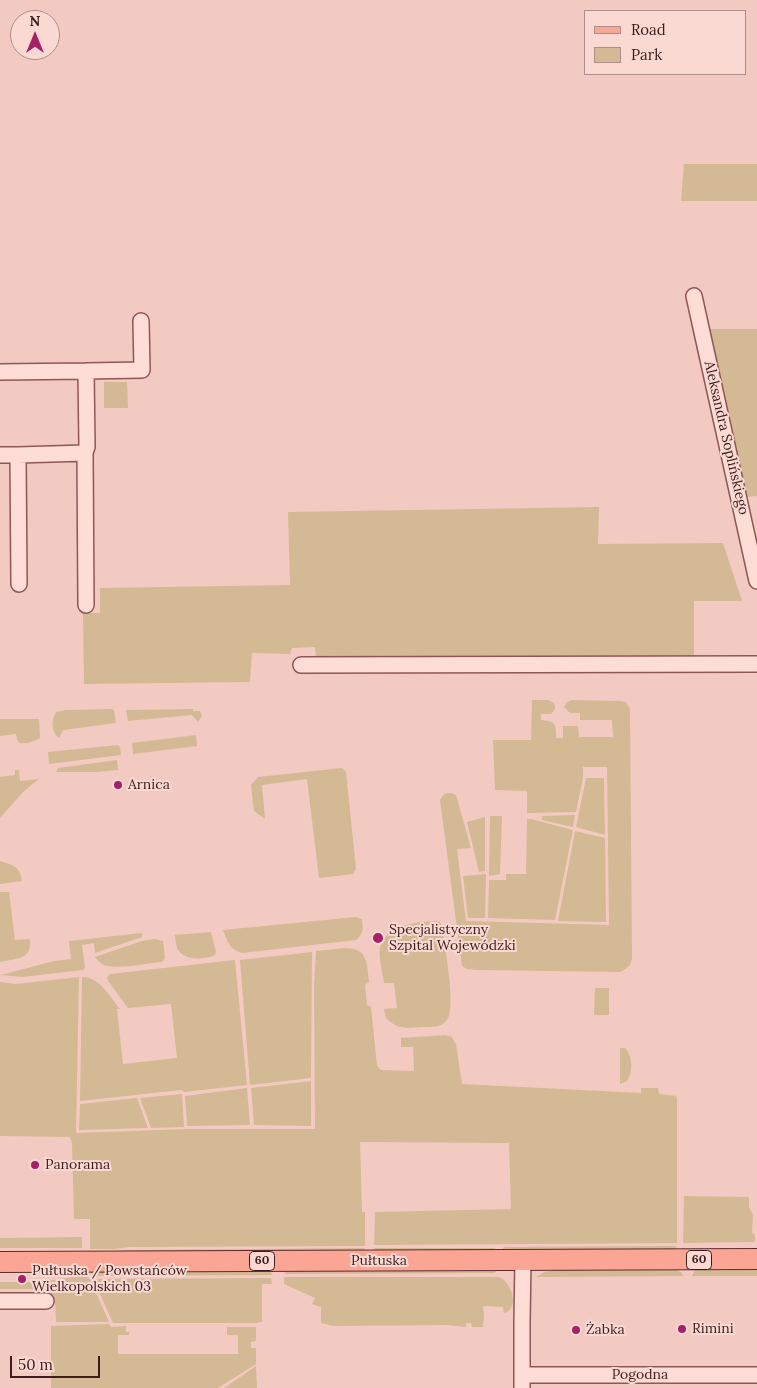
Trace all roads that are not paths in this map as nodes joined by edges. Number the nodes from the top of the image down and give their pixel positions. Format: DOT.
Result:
graph roads {
  1 [pos="694,296"];
  2 [pos="141,321"];
  3 [pos="86,371"];
  4 [pos="0,372"];
  5 [pos="85,453"];
  6 [pos="0,455"];
  7 [pos="18,455"];
  8 [pos="757,581"];
  9 [pos="19,584"];
  10 [pos="86,605"];
  11 [pos="757,664"];
  12 [pos="301,665"];
  13 [pos="757,1259"];
  14 [pos="523,1260"];
  15 [pos="0,1262"];
  16 [pos="0,1301"];
  17 [pos="46,1301"];
  18 [pos="757,1375"];
  19 [pos="522,1381"];
  1 -- 8 [label="street, Aleksandra Soplińskiego"];
  2 -- 3 [label="street"];
  3 -- 4 [label="street"];
  3 -- 5 [label="street"];
  5 -- 7 [label="street"];
  5 -- 10 [label="street"];
  6 -- 7 [label="street"];
  7 -- 9 [label="street"];
  11 -- 12 [label="street"];
  13 -- 14 [label="main road, Pułtuska / 60"];
  14 -- 15 [label="main road, Pułtuska / 60"];
  14 -- 19 [label="street"];
  16 -- 17 [label="street"];
  18 -- 19 [label="street, Pogodna"];
}
